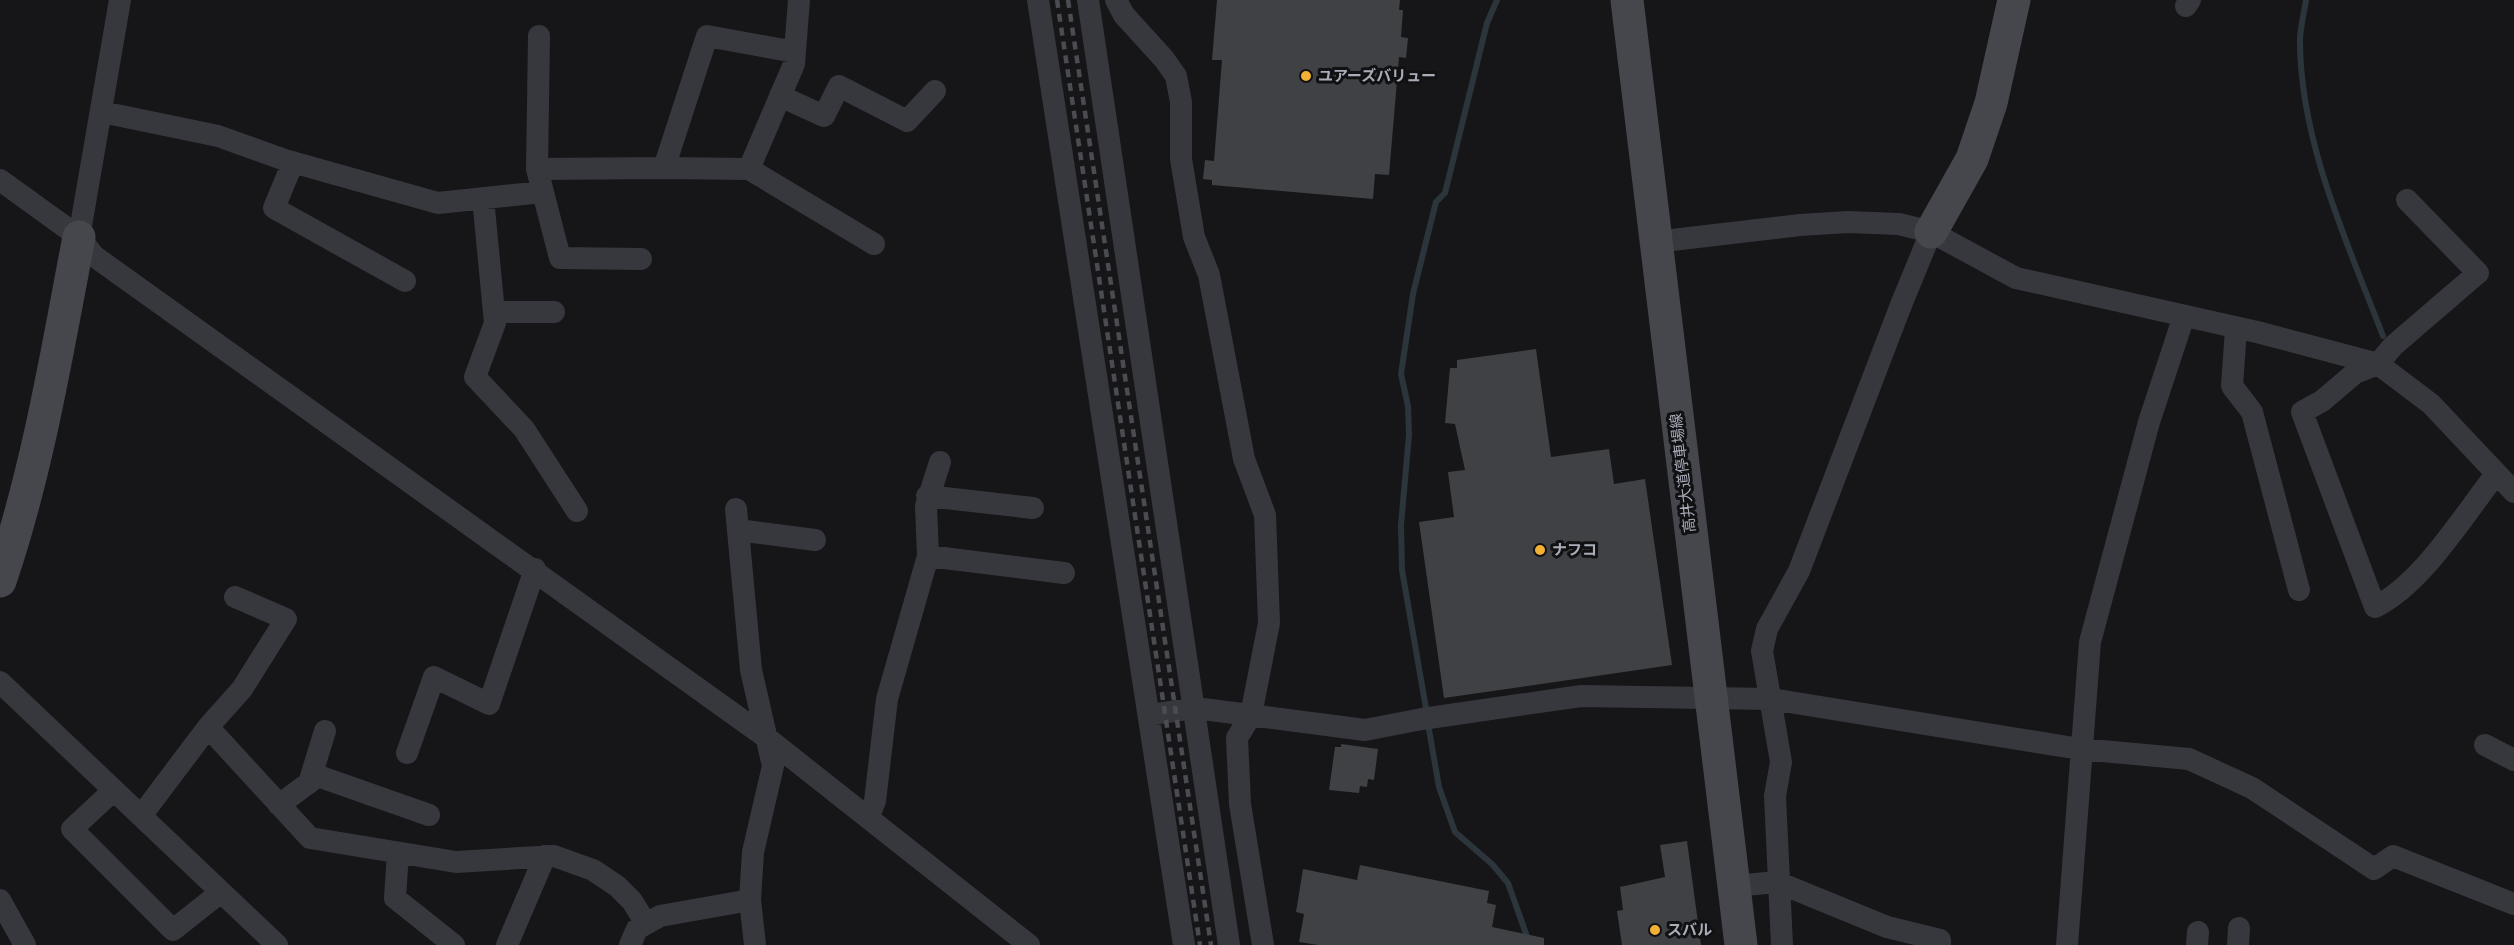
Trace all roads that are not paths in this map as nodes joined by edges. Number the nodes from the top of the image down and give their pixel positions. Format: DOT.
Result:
graph roads {
  1 [pos="120,0"];
  2 [pos="799,0"];
  3 [pos="1038,0"];
  4 [pos="1088,0"];
  5 [pos="1116,0"];
  6 [pos="1627,0"];
  7 [pos="2014,0"];
  8 [pos="539,36"];
  9 [pos="795,52"];
  10 [pos="935,91"];
  11 [pos="780,96"];
  12 [pos="102,112"];
  13 [pos="293,162"];
  14 [pos="664,168"];
  15 [pos="537,169"];
  16 [pos="749,170"];
  17 [pos="0,180"];
  18 [pos="542,192"];
  19 [pos="483,198"];
  20 [pos="2407,200"];
  21 [pos="1931,232"];
  22 [pos="79,237"];
  23 [pos="1655,242"];
  24 [pos="874,244"];
  25 [pos="641,259"];
  26 [pos="405,281"];
  27 [pos="494,312"];
  28 [pos="554,312"];
  29 [pos="2184,316"];
  30 [pos="2235,329"];
  31 [pos="2378,364"];
  32 [pos="940,462"];
  33 [pos="2496,474"];
  34 [pos="2514,492"];
  35 [pos="927,496"];
  36 [pos="1033,508"];
  37 [pos="577,511"];
  38 [pos="815,540"];
  39 [pos="928,556"];
  40 [pos="535,569"];
  41 [pos="1064,573"];
  42 [pos="0,580"];
  43 [pos="2299,590"];
  44 [pos="235,597"];
  45 [pos="0,682"];
  46 [pos="1711,698"];
  47 [pos="1771,699"];
  48 [pos="1195,708"];
  49 [pos="1149,715"];
  50 [pos="1251,715"];
  51 [pos="208,727"];
  52 [pos="325,731"];
  53 [pos="767,738"];
  54 [pos="2485,746"];
  55 [pos="2080,749"];
  56 [pos="407,753"];
  57 [pos="2514,760"];
  58 [pos="309,783"];
  59 [pos="114,790"];
  60 [pos="279,805"];
  61 [pos="429,815"];
  62 [pos="141,816"];
  63 [pos="869,816"];
  64 [pos="398,853"];
  65 [pos="545,856"];
  66 [pos="1777,882"];
  67 [pos="1734,886"];
  68 [pos="221,892"];
  69 [pos="0,900"];
  70 [pos="750,900"];
  71 [pos="2514,904"];
  72 [pos="645,922"];
  73 [pos="25,945"];
  74 [pos="277,945"];
  75 [pos="454,945"];
  76 [pos="507,945"];
  77 [pos="630,945"];
  78 [pos="755,945"];
  79 [pos="1029,945"];
  80 [pos="1184,945"];
  81 [pos="1229,945"];
  82 [pos="1263,945"];
  83 [pos="1741,945"];
  84 [pos="1782,945"];
  85 [pos="1940,945"];
  86 [pos="2067,945"];
  1 -- 12 [label="street"];
  2 -- 9 [label="street"];
  3 -- 49 [label="street"];
  4 -- 48 [label="street"];
  5 -- 50 [label="street"];
  6 -- 23 [label="main road, 高井大道停車場線"];
  7 -- 21 [label="main road"];
  8 -- 15 [label="street"];
  9 -- 11 [label="street"];
  9 -- 14 [label="street"];
  10 -- 11 [label="street"];
  11 -- 16 [label="street"];
  12 -- 13 [label="street"];
  12 -- 22 [label="street"];
  13 -- 19 [label="street"];
  13 -- 26 [label="street"];
  14 -- 15 [label="street"];
  14 -- 16 [label="street"];
  15 -- 18 [label="street"];
  16 -- 24 [label="street"];
  17 -- 22 [label="street"];
  18 -- 19 [label="street"];
  18 -- 25 [label="street"];
  19 -- 27 [label="street"];
  20 -- 31 [label="street"];
  21 -- 23 [label="street"];
  21 -- 29 [label="street"];
  21 -- 47 [label="street"];
  22 -- 40 [label="street"];
  22 -- 42 [label="main road"];
  23 -- 46 [label="main road, 高井大道停車場線"];
  27 -- 28 [label="street"];
  27 -- 37 [label="street"];
  29 -- 30 [label="street"];
  29 -- 55 [label="street"];
  30 -- 31 [label="street"];
  30 -- 43 [label="street"];
  31 -- 33 [label="street"];
  31 -- 33 [label="street"];
  32 -- 35 [label="street"];
  33 -- 34 [label="street"];
  35 -- 36 [label="street"];
  35 -- 39 [label="street"];
  38 -- 53 [label="street"];
  39 -- 41 [label="street"];
  39 -- 63 [label="street"];
  40 -- 53 [label="street"];
  40 -- 56 [label="street"];
  44 -- 51 [label="street"];
  45 -- 59 [label="street"];
  46 -- 47 [label="street"];
  46 -- 50 [label="street"];
  46 -- 67 [label="main road, 高井大道停車場線"];
  47 -- 55 [label="street"];
  47 -- 66 [label="street"];
  48 -- 49 [label="street"];
  48 -- 50 [label="street"];
  48 -- 81 [label="street"];
  49 -- 80 [label="street"];
  50 -- 82 [label="street"];
  51 -- 60 [label="street"];
  51 -- 62 [label="street"];
  52 -- 58 [label="street"];
  53 -- 63 [label="street"];
  53 -- 70 [label="street"];
  54 -- 57 [label="street"];
  55 -- 71 [label="street"];
  55 -- 86 [label="street"];
  58 -- 60 [label="street"];
  58 -- 61 [label="street"];
  59 -- 62 [label="street"];
  59 -- 68 [label="street"];
  60 -- 64 [label="street"];
  62 -- 68 [label="street"];
  63 -- 79 [label="street"];
  64 -- 65 [label="street"];
  64 -- 75 [label="street"];
  65 -- 72 [label="street"];
  65 -- 76 [label="street"];
  66 -- 67 [label="street"];
  66 -- 84 [label="street"];
  66 -- 85 [label="street"];
  67 -- 83 [label="main road, 高井大道停車場線"];
  68 -- 74 [label="street"];
  69 -- 73 [label="street"];
  70 -- 72 [label="street"];
  70 -- 78 [label="street"];
  72 -- 77 [label="street"];
}
